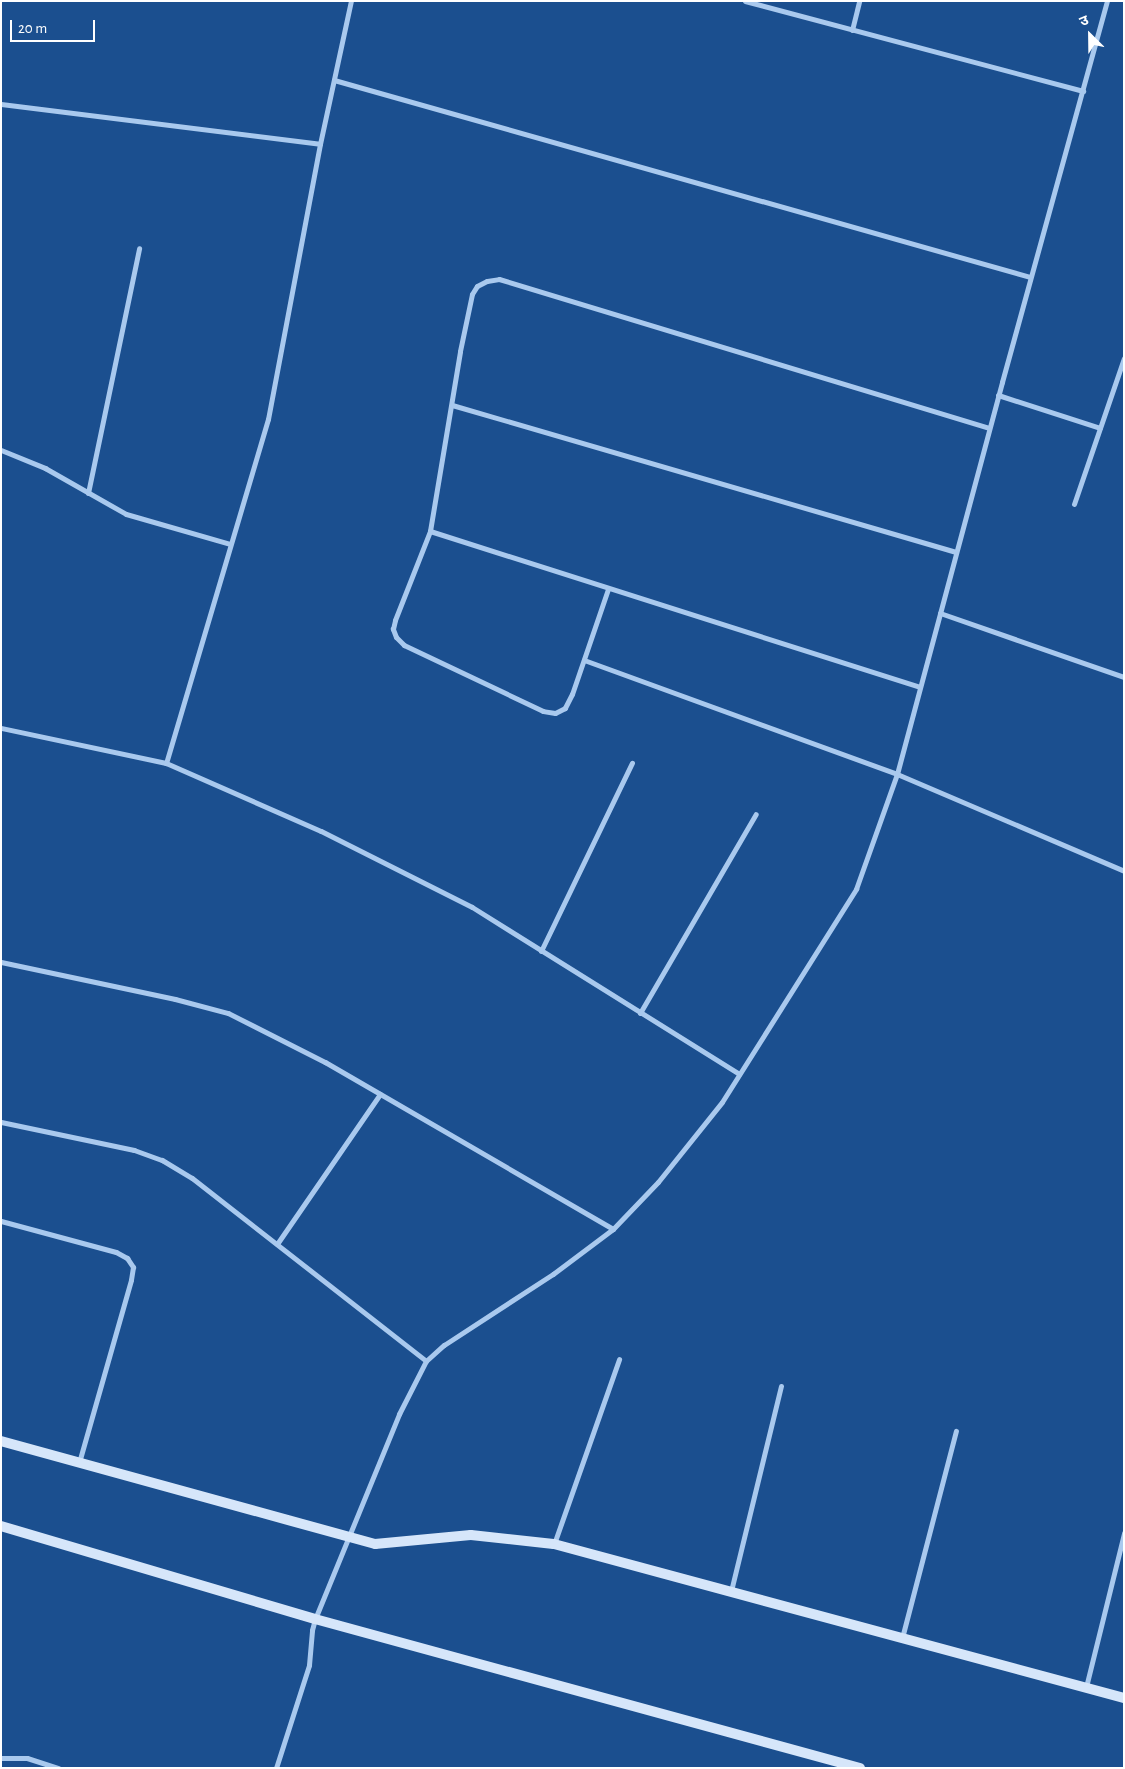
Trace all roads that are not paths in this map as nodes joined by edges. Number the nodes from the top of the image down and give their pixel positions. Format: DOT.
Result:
graph roads {
  1 [pos="351,1"];
  2 [pos="745,1"];
  3 [pos="859,1"];
  4 [pos="1107,1"];
  5 [pos="852,30"];
  6 [pos="334,80"];
  7 [pos="1083,91"];
  8 [pos="1,104"];
  9 [pos="320,144"];
  10 [pos="139,248"];
  11 [pos="1030,278"];
  12 [pos="1124,358"];
  13 [pos="998,395"];
  14 [pos="452,405"];
  15 [pos="989,428"];
  16 [pos="1100,428"];
  17 [pos="1,450"];
  18 [pos="88,492"];
  19 [pos="1074,504"];
  20 [pos="430,531"];
  21 [pos="230,544"];
  22 [pos="956,552"];
  23 [pos="608,589"];
  24 [pos="940,613"];
  25 [pos="584,660"];
  26 [pos="1124,677"];
  27 [pos="920,687"];
  28 [pos="1,728"];
  29 [pos="166,763"];
  30 [pos="632,763"];
  31 [pos="897,774"];
  32 [pos="756,814"];
  33 [pos="1124,871"];
  34 [pos="541,951"];
  35 [pos="1,962"];
  36 [pos="640,1013"];
  37 [pos="739,1074"];
  38 [pos="380,1094"];
  39 [pos="1,1122"];
  40 [pos="1,1221"];
  41 [pos="613,1229"];
  42 [pos="277,1244"];
  43 [pos="619,1359"];
  44 [pos="426,1360"];
  45 [pos="781,1386"];
  46 [pos="956,1431"];
  47 [pos="1,1441"];
  48 [pos="79,1463"];
  49 [pos="1,1526"];
  50 [pos="1124,1533"];
  51 [pos="349,1536"];
  52 [pos="554,1544"];
  53 [pos="731,1592"];
  54 [pos="315,1619"];
  55 [pos="902,1638"];
  56 [pos="1086,1688"];
  57 [pos="1124,1698"];
  58 [pos="1,1758"];
  59 [pos="58,1768"];
  60 [pos="276,1768"];
  61 [pos="860,1768"];
  1 -- 6 [label="street"];
  2 -- 5 [label="street"];
  3 -- 5 [label="street"];
  4 -- 7 [label="street"];
  5 -- 7 [label="street"];
  6 -- 9 [label="street"];
  6 -- 11 [label="street"];
  7 -- 11 [label="street"];
  8 -- 9 [label="street"];
  9 -- 21 [label="street"];
  10 -- 18 [label="street"];
  11 -- 13 [label="street"];
  12 -- 16 [label="street"];
  13 -- 15 [label="street"];
  13 -- 16 [label="street"];
  14 -- 15 [label="street"];
  14 -- 20 [label="street"];
  14 -- 22 [label="street"];
  15 -- 22 [label="street"];
  16 -- 19 [label="street"];
  17 -- 18 [label="street"];
  18 -- 21 [label="street"];
  20 -- 23 [label="street"];
  20 -- 25 [label="street"];
  21 -- 29 [label="street"];
  22 -- 24 [label="street"];
  23 -- 25 [label="street"];
  23 -- 27 [label="street"];
  24 -- 26 [label="street"];
  24 -- 27 [label="street"];
  25 -- 31 [label="street"];
  27 -- 31 [label="street"];
  28 -- 29 [label="street"];
  29 -- 34 [label="street"];
  30 -- 34 [label="street"];
  31 -- 33 [label="street"];
  31 -- 37 [label="street"];
  32 -- 36 [label="street"];
  34 -- 36 [label="street"];
  35 -- 38 [label="street"];
  36 -- 37 [label="street"];
  37 -- 41 [label="street"];
  38 -- 41 [label="street"];
  38 -- 42 [label="street"];
  39 -- 42 [label="street"];
  40 -- 48 [label="street"];
  41 -- 44 [label="street"];
  42 -- 44 [label="street"];
  43 -- 52 [label="street"];
  44 -- 51 [label="street"];
  45 -- 53 [label="street"];
  46 -- 55 [label="street"];
  47 -- 48 [label="street"];
  48 -- 51 [label="street"];
  49 -- 54 [label="street"];
  50 -- 56 [label="street"];
  51 -- 52 [label="street"];
  51 -- 54 [label="street"];
  52 -- 53 [label="street"];
  53 -- 55 [label="street"];
  54 -- 60 [label="street"];
  54 -- 61 [label="street"];
  55 -- 56 [label="street"];
  56 -- 57 [label="street"];
  58 -- 59 [label="street"];
}
